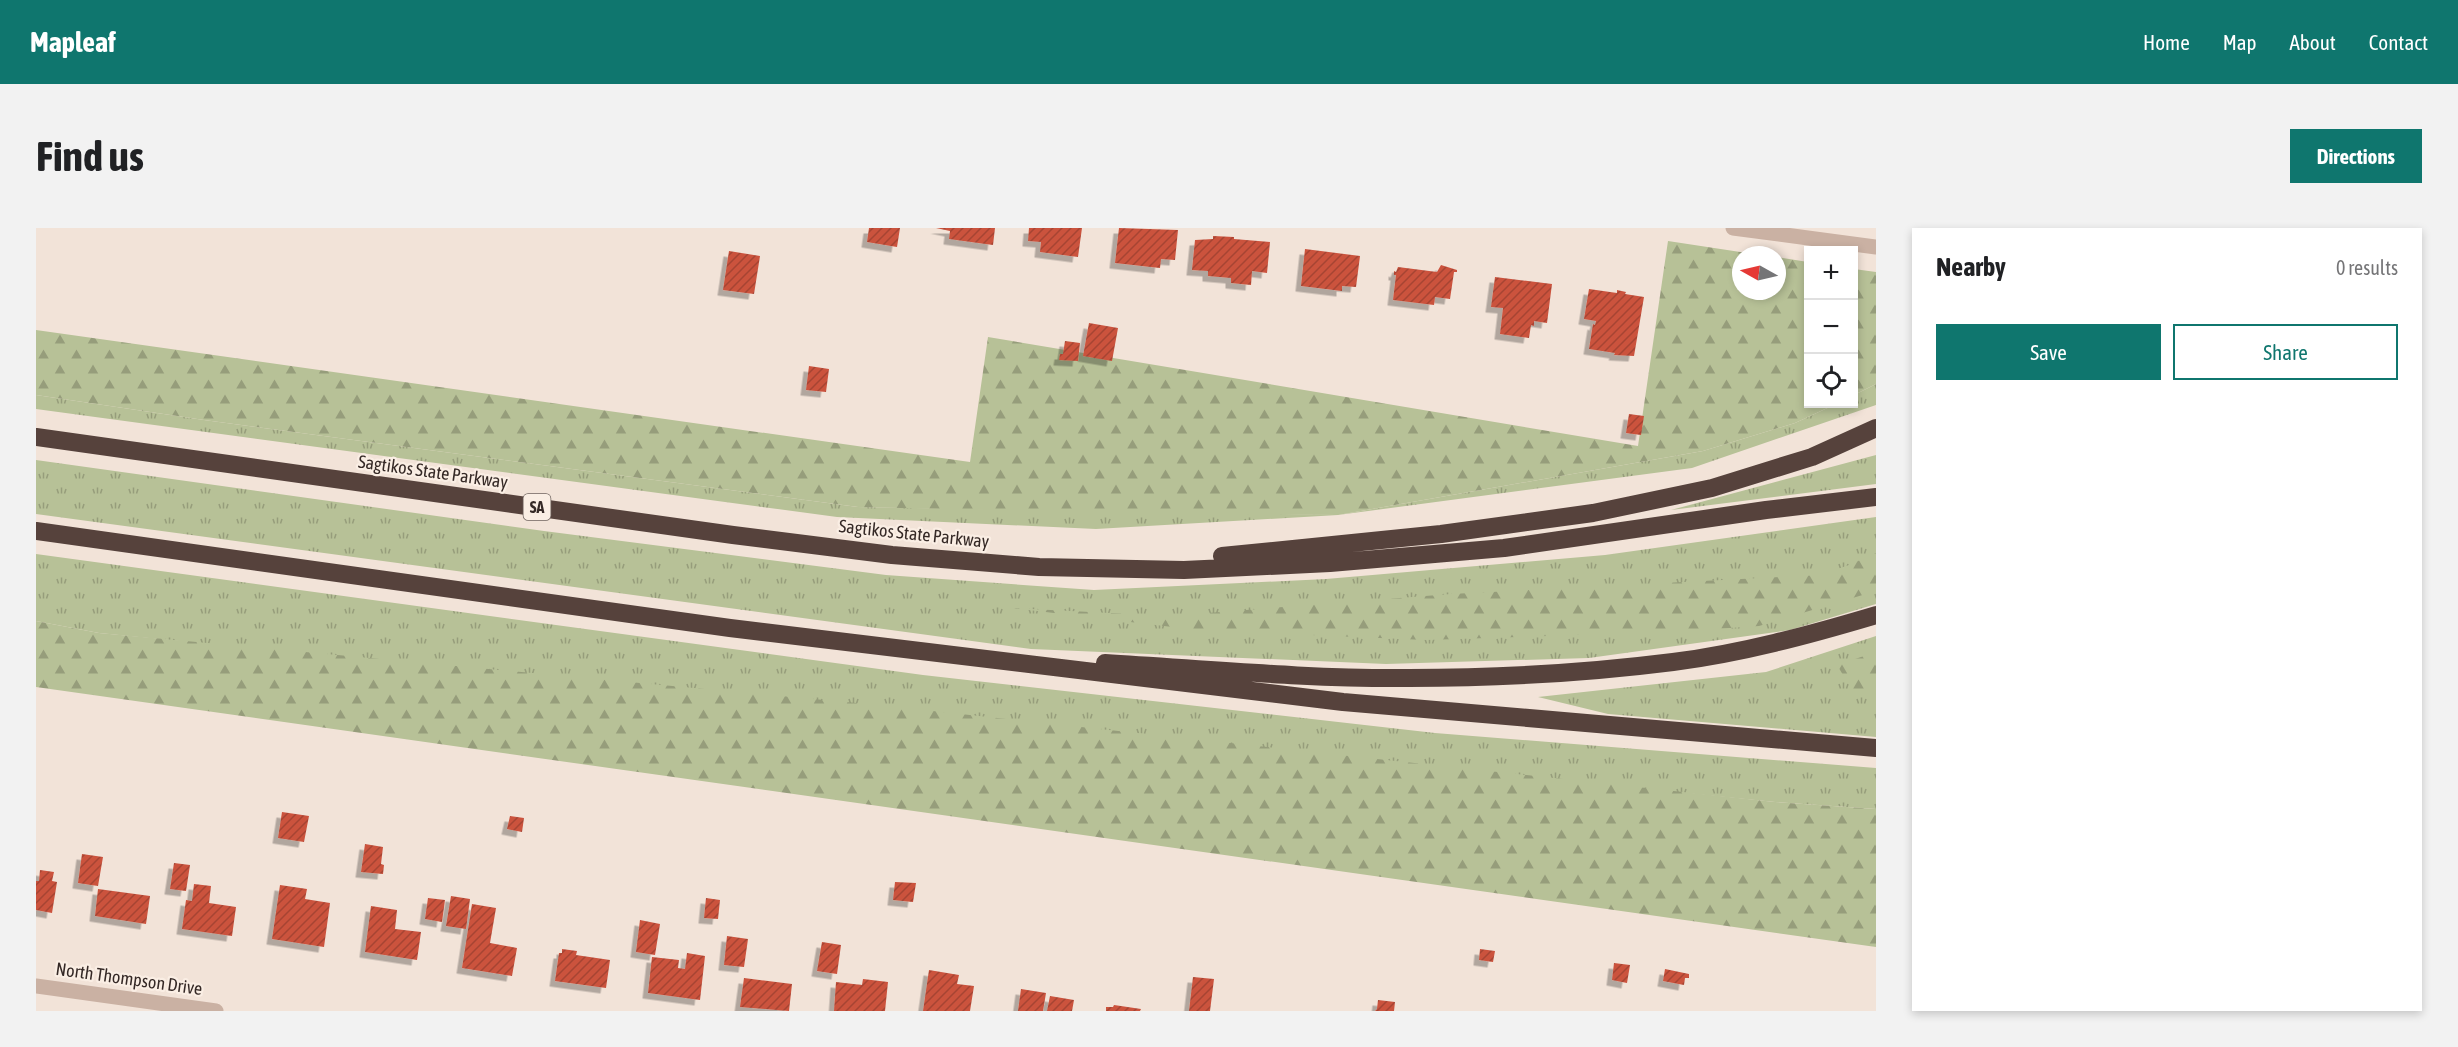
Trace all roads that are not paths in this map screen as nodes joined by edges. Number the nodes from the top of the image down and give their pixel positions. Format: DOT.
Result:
graph roads {
  1 [pos="1733,228"];
  2 [pos="1876,247"];
  3 [pos="1876,428"];
  4 [pos="36,437"];
  5 [pos="1876,497"];
  6 [pos="36,531"];
  7 [pos="1039,567"];
  8 [pos="1876,615"];
  9 [pos="730,628"];
  10 [pos="1876,748"];
  11 [pos="36,986"];
  12 [pos="216,1011"];
  1 -- 2 [label="street"];
  3 -- 7 [label="highway"];
  4 -- 7 [label="highway, Sagtikos State Parkway / SA"];
  5 -- 7 [label="highway"];
  6 -- 9 [label="highway"];
  8 -- 9 [label="highway"];
  9 -- 10 [label="highway"];
  11 -- 12 [label="street, North Thompson Drive"];
}
